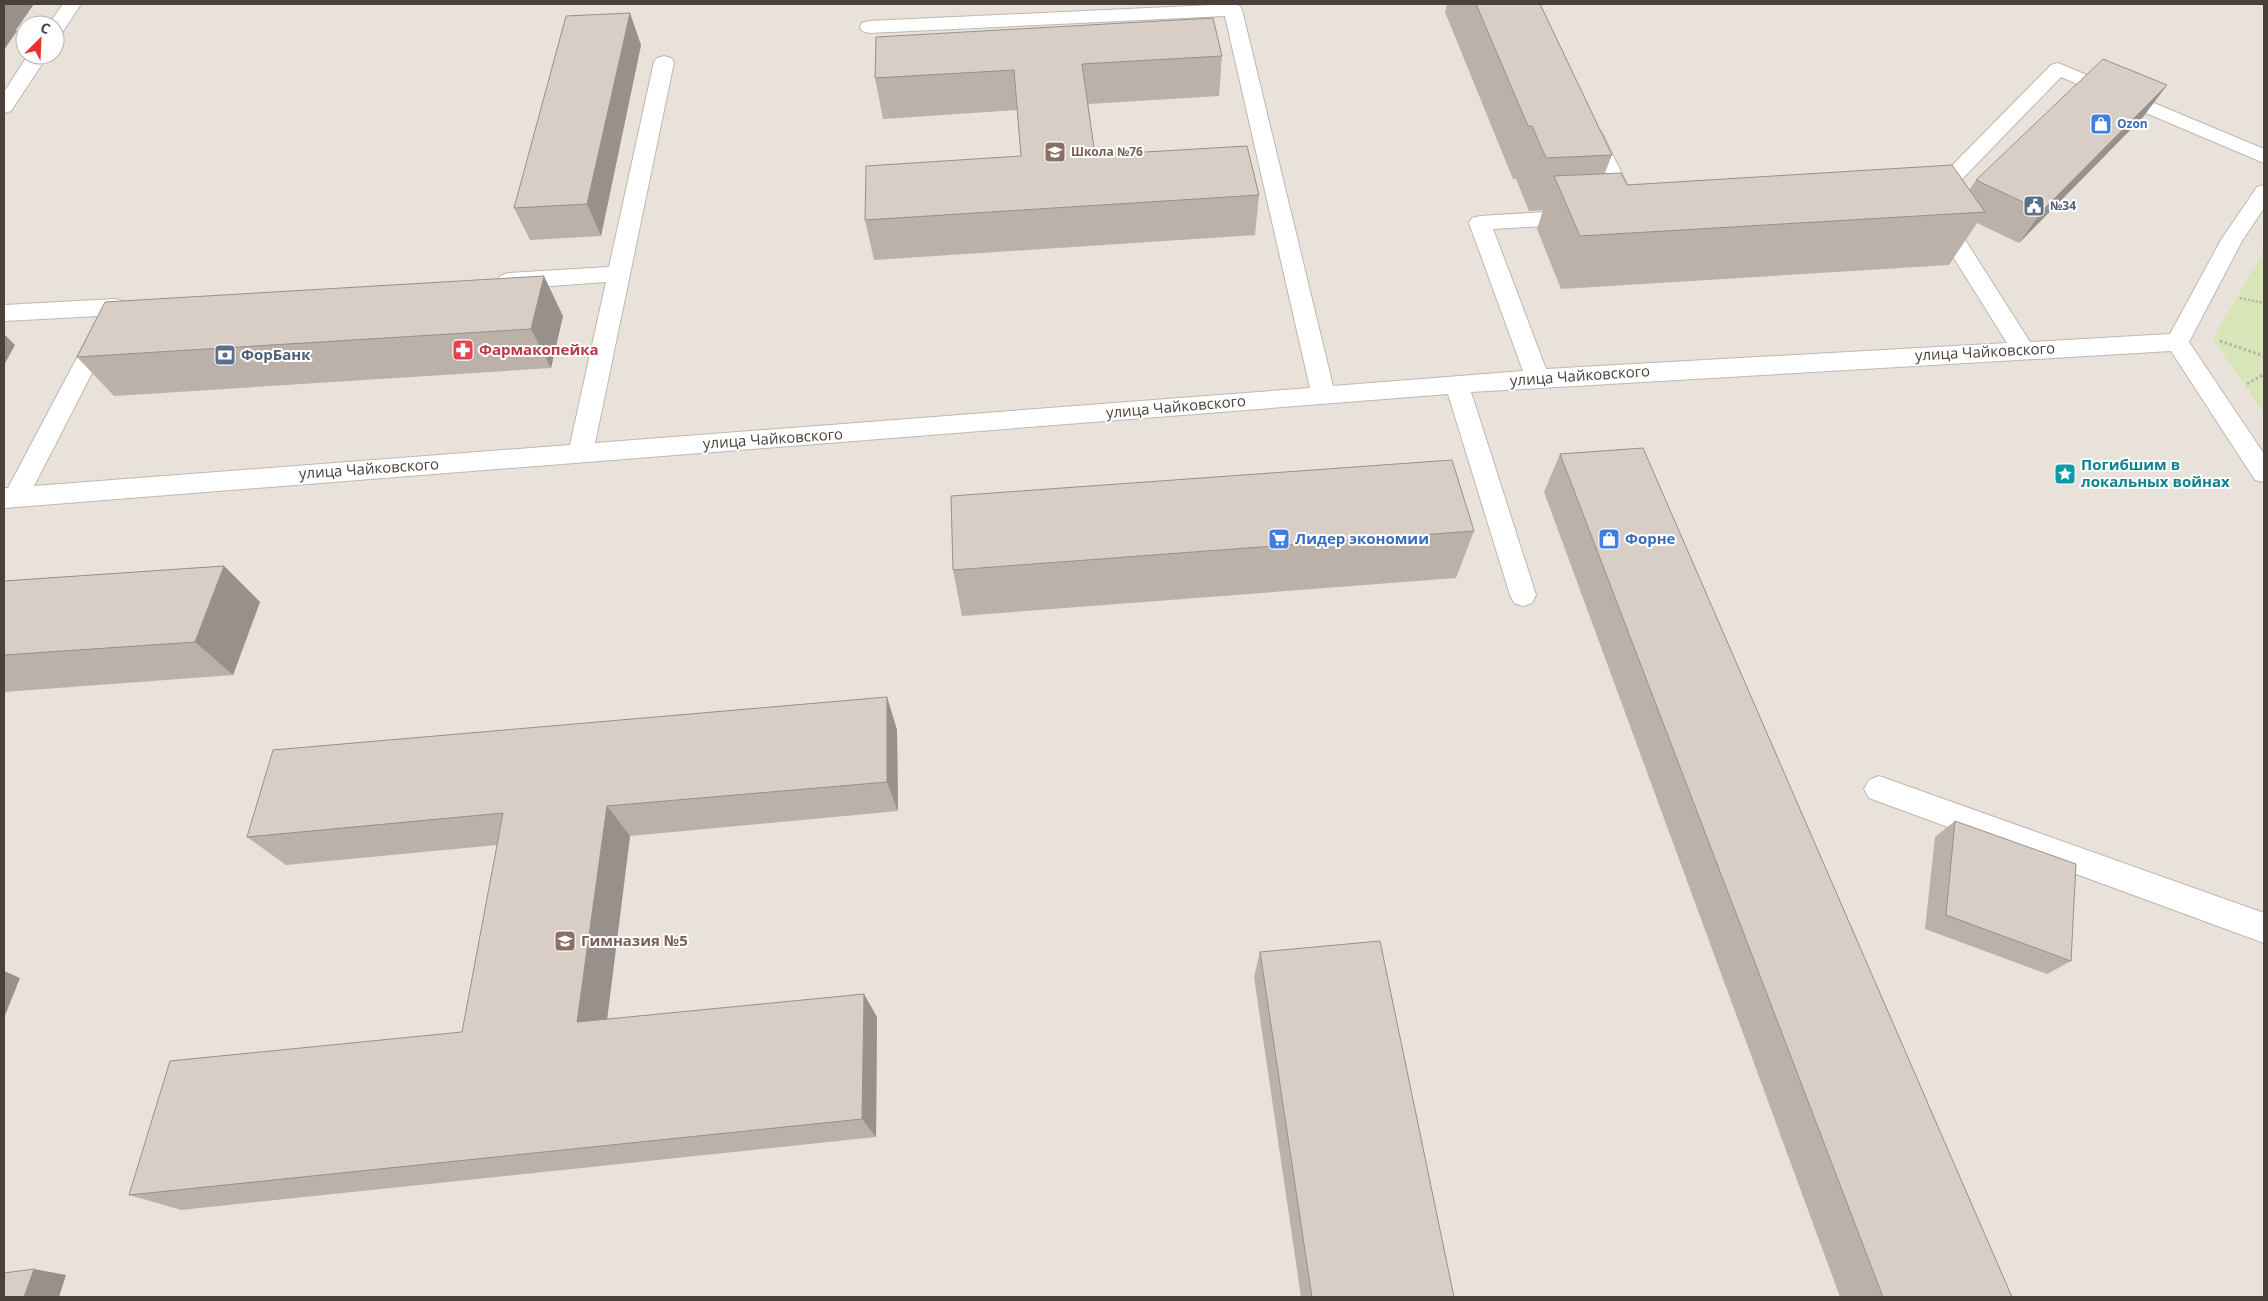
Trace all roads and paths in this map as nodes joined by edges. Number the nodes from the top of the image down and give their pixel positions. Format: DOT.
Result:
graph roads {
  1 [pos="72,4"];
  2 [pos="65,15"];
  3 [pos="869,27"];
  4 [pos="664,62"];
  5 [pos="31,65"];
  6 [pos="4,107"];
  7 [pos="1583,115"];
  8 [pos="2264,157"];
  9 [pos="2264,192"];
  10 [pos="619,274"];
  11 [pos="490,282"];
  12 [pos="2237,297"];
  13 [pos="2264,303"];
  14 [pos="4,313"];
  15 [pos="2213,339"];
  16 [pos="2177,342"];
  17 [pos="2022,349"];
  18 [pos="2264,356"];
  19 [pos="2264,374"];
  20 [pos="1538,378"];
  21 [pos="1457,385"];
  22 [pos="2244,386"];
  23 [pos="1323,394"];
  24 [pos="580,453"];
  25 [pos="2264,473"];
  26 [pos="10,497"];
  27 [pos="1523,595"];
  28 [pos="1879,790"];
  29 [pos="2264,928"];
  1 -- 2 [label="street"];
  3 -- 23 [label="street"];
  4 -- 10 [label="street"];
  5 -- 6 [label="street"];
  7 -- 20 [label="street"];
  8 -- 17 [label="street"];
  9 -- 16 [label="street"];
  10 -- 11 [label="street"];
  10 -- 24 [label="street"];
  12 -- 13 [label="path"];
  14 -- 26 [label="street"];
  15 -- 18 [label="path"];
  16 -- 17 [label="street, улица Чайковского"];
  16 -- 25 [label="street"];
  17 -- 20 [label="street, улица Чайковского"];
  19 -- 22 [label="path"];
  20 -- 21 [label="street, улица Чайковского"];
  21 -- 23 [label="street, улица Чайковского"];
  21 -- 27 [label="street"];
  23 -- 24 [label="street, улица Чайковского"];
  24 -- 26 [label="street, улица Чайковского"];
  28 -- 29 [label="street"];
}
